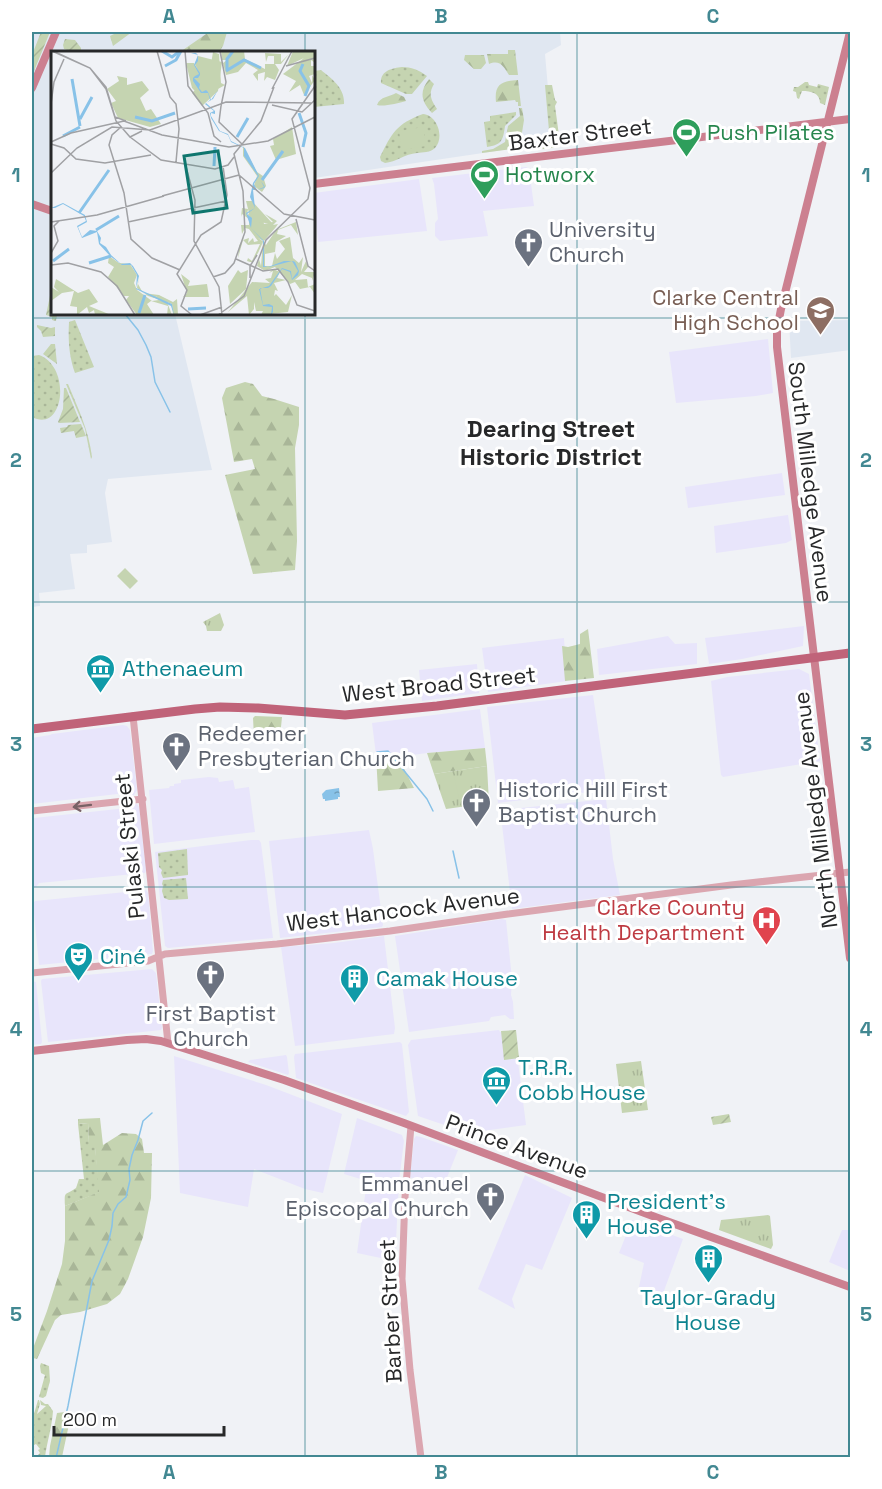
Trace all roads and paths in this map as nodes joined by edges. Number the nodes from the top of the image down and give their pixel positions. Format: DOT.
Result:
graph roads {
  1 [pos="56,32"];
  2 [pos="850,32"];
  3 [pos="32,88"];
  4 [pos="850,119"];
  5 [pos="827,122"];
  6 [pos="315,184"];
  7 [pos="32,204"];
  8 [pos="51,211"];
  9 [pos="850,653"];
  10 [pos="814,658"];
  11 [pos="133,716"];
  12 [pos="32,729"];
  13 [pos="143,799"];
  14 [pos="32,811"];
  15 [pos="850,872"];
  16 [pos="840,873"];
  17 [pos="159,957"];
  18 [pos="850,958"];
  19 [pos="32,973"];
  20 [pos="168,1043"];
  21 [pos="32,1051"];
  22 [pos="411,1126"];
  23 [pos="850,1287"];
  24 [pos="421,1458"];
  1 -- 3 [label="main road"];
  2 -- 5 [label="main road, South Milledge Avenue"];
  4 -- 5 [label="main road, Baxter Street"];
  5 -- 6 [label="main road, Baxter Street"];
  5 -- 10 [label="main road, South Milledge Avenue"];
  7 -- 8 [label="main road"];
  9 -- 10 [label="main road, West Broad Street"];
  10 -- 11 [label="main road, West Broad Street"];
  10 -- 16 [label="main road, North Milledge Avenue"];
  11 -- 12 [label="main road, West Broad Street"];
  11 -- 13 [label="street, Pulaski Street"];
  13 -- 14 [label="street, one-way"];
  13 -- 17 [label="street, Pulaski Street"];
  15 -- 16 [label="street, West Hancock Avenue"];
  16 -- 17 [label="street, West Hancock Avenue"];
  16 -- 18 [label="main road, North Milledge Avenue"];
  17 -- 19 [label="street, West Hancock Avenue"];
  17 -- 20 [label="street, Pulaski Street"];
  20 -- 21 [label="main road, Prince Avenue"];
  20 -- 22 [label="main road, Prince Avenue"];
  22 -- 23 [label="main road, Prince Avenue"];
  22 -- 24 [label="street, Barber Street"];
}
